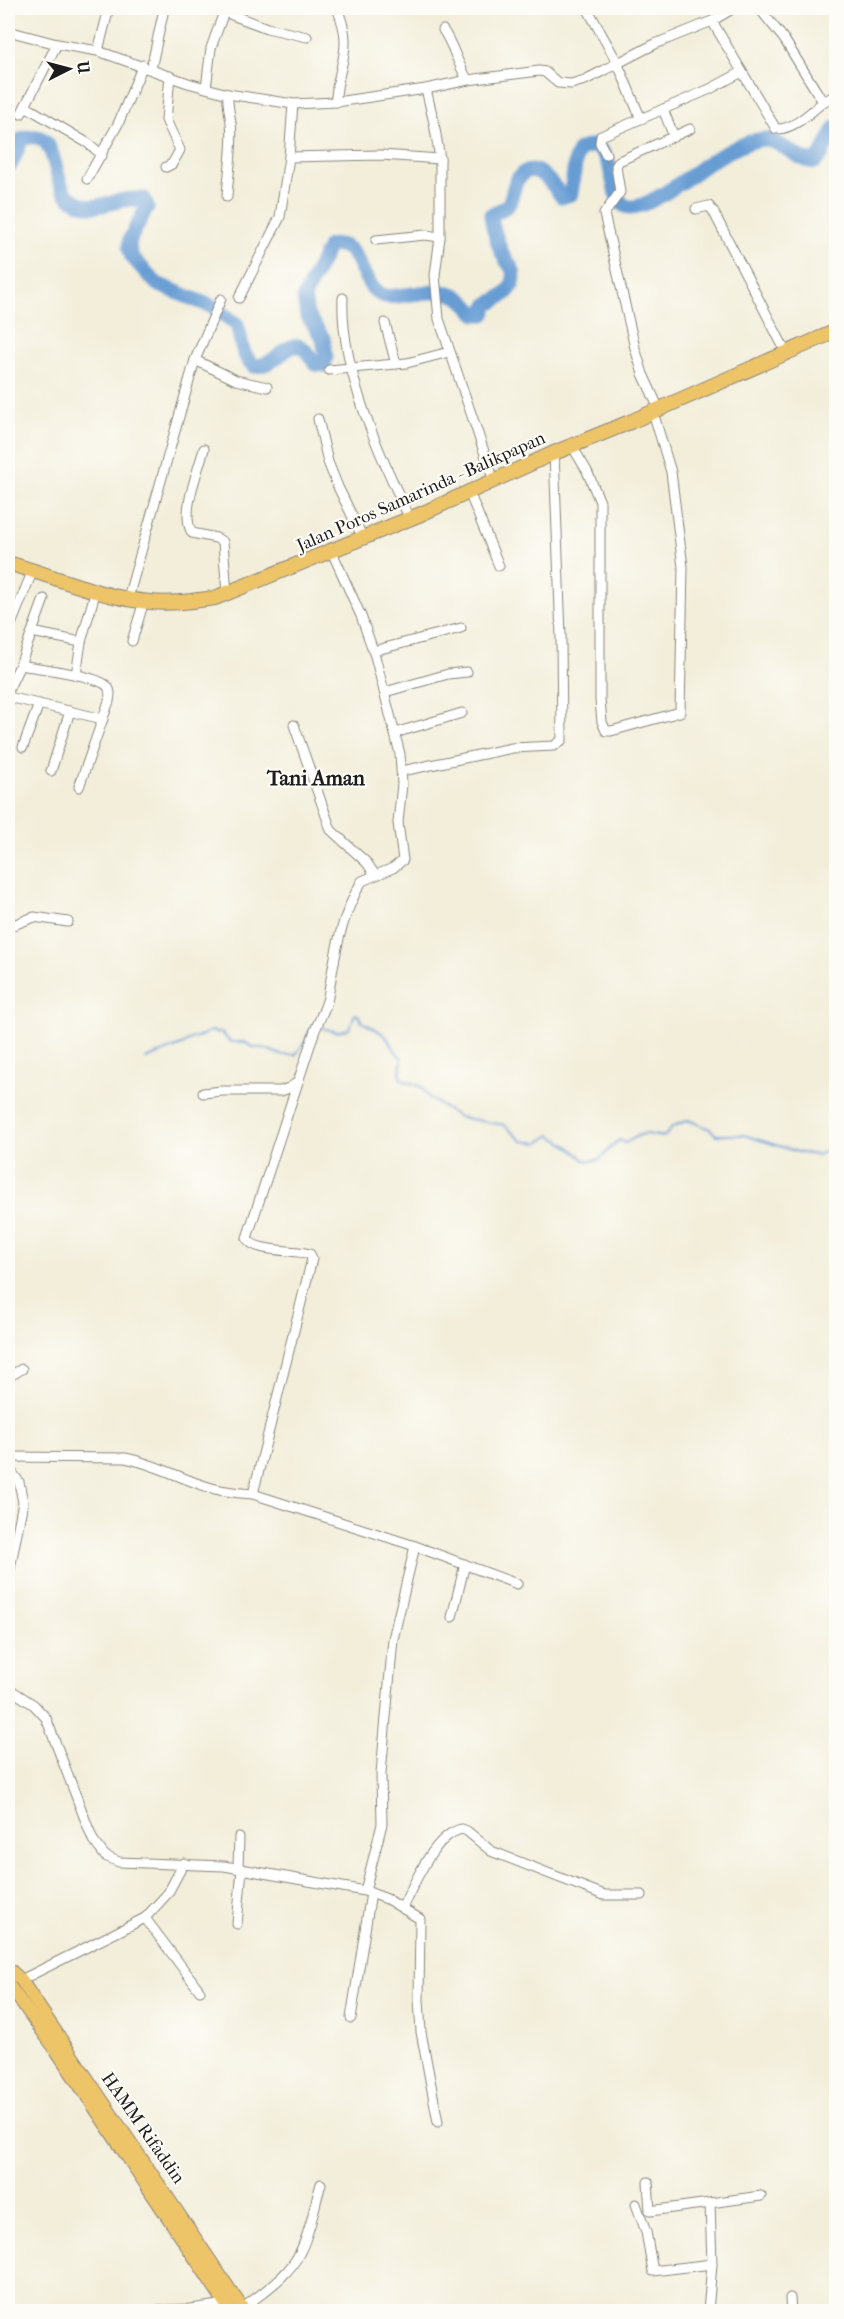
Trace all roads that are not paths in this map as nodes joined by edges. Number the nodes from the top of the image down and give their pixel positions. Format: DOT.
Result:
graph roads {
  1 [pos="109,8"];
  2 [pos="337,8"];
  3 [pos="587,8"];
  4 [pos="734,8"];
  5 [pos="759,8"];
  6 [pos="164,9"];
  7 [pos="222,10"];
  8 [pos="712,21"];
  9 [pos="443,30"];
  10 [pos="8,31"];
  11 [pos="307,37"];
  12 [pos="57,44"];
  13 [pos="98,51"];
  14 [pos="617,62"];
  15 [pos="147,67"];
  16 [pos="742,72"];
  17 [pos="170,76"];
  18 [pos="468,80"];
  19 [pos="206,88"];
  20 [pos="426,89"];
  21 [pos="228,94"];
  22 [pos="837,95"];
  23 [pos="336,102"];
  24 [pos="823,102"];
  25 [pos="292,104"];
  26 [pos="663,109"];
  27 [pos="641,118"];
  28 [pos="690,129"];
  29 [pos="674,137"];
  30 [pos="606,154"];
  31 [pos="102,155"];
  32 [pos="289,157"];
  33 [pos="440,159"];
  34 [pos="166,167"];
  35 [pos="87,178"];
  36 [pos="227,196"];
  37 [pos="696,209"];
  38 [pos="440,237"];
  39 [pos="376,240"];
  40 [pos="239,298"];
  41 [pos="343,298"];
  42 [pos="221,299"];
  43 [pos="385,323"];
  44 [pos="837,331"];
  45 [pos="449,352"];
  46 [pos="786,352"];
  47 [pos="195,360"];
  48 [pos="396,364"];
  49 [pos="352,369"];
  50 [pos="329,370"];
  51 [pos="267,387"];
  52 [pos="656,410"];
  53 [pos="318,419"];
  54 [pos="572,446"];
  55 [pos="204,449"];
  56 [pos="554,453"];
  57 [pos="494,481"];
  58 [pos="469,492"];
  59 [pos="410,519"];
  60 [pos="363,538"];
  61 [pos="332,552"];
  62 [pos="8,563"];
  63 [pos="499,566"];
  64 [pos="33,570"];
  65 [pos="96,590"];
  66 [pos="227,594"];
  67 [pos="128,598"];
  68 [pos="44,599"];
  69 [pos="144,601"];
  70 [pos="461,628"];
  71 [pos="8,632"];
  72 [pos="32,632"];
  73 [pos="132,641"];
  74 [pos="81,642"];
  75 [pos="373,651"];
  76 [pos="20,665"];
  77 [pos="467,672"];
  78 [pos="76,675"];
  79 [pos="8,690"];
  80 [pos="385,692"];
  81 [pos="8,697"];
  82 [pos="39,704"];
  83 [pos="70,711"];
  84 [pos="462,712"];
  85 [pos="103,719"];
  86 [pos="294,725"];
  87 [pos="395,733"];
  88 [pos="23,747"];
  89 [pos="51,771"];
  90 [pos="402,771"];
  91 [pos="79,787"];
  92 [pos="375,875"];
  93 [pos="68,922"];
  94 [pos="8,927"];
  95 [pos="298,1082"];
  96 [pos="203,1094"];
  97 [pos="22,1369"];
  98 [pos="8,1377"];
  99 [pos="8,1457"];
  100 [pos="8,1467"];
  101 [pos="253,1494"];
  102 [pos="415,1546"];
  103 [pos="465,1564"];
  104 [pos="8,1579"];
  105 [pos="517,1584"];
  106 [pos="452,1617"];
  107 [pos="8,1688"];
  108 [pos="239,1837"];
  109 [pos="184,1863"];
  110 [pos="240,1868"];
  111 [pos="368,1892"];
  112 [pos="642,1896"];
  113 [pos="402,1908"];
  114 [pos="145,1918"];
  115 [pos="237,1924"];
  116 [pos="8,1968"];
  117 [pos="21,1980"];
  118 [pos="8,1984"];
  119 [pos="200,1991"];
  120 [pos="351,2018"];
  121 [pos="98,2103"];
  122 [pos="438,2122"];
  123 [pos="648,2182"];
  124 [pos="321,2184"];
  125 [pos="761,2196"];
  126 [pos="710,2203"];
  127 [pos="636,2204"];
  128 [pos="712,2264"];
  129 [pos="790,2298"];
  130 [pos="236,2309"];
  131 [pos="121,2312"];
  132 [pos="708,2312"];
  133 [pos="791,2312"];
  1 -- 13 [label="street"];
  2 -- 23 [label="street"];
  3 -- 14 [label="street"];
  4 -- 8 [label="street"];
  5 -- 24 [label="street"];
  6 -- 15 [label="street"];
  7 -- 11 [label="street"];
  7 -- 19 [label="street"];
  8 -- 14 [label="street"];
  8 -- 16 [label="street"];
  9 -- 18 [label="street"];
  10 -- 12 [label="street"];
  12 -- 13 [label="street"];
  12 -- 31 [label="street"];
  13 -- 15 [label="street"];
  14 -- 18 [label="street"];
  14 -- 27 [label="street"];
  15 -- 17 [label="street"];
  15 -- 31 [label="street"];
  16 -- 24 [label="street"];
  16 -- 26 [label="street"];
  17 -- 19 [label="street"];
  17 -- 34 [label="street"];
  18 -- 20 [label="street"];
  19 -- 21 [label="street"];
  20 -- 23 [label="street"];
  20 -- 33 [label="street"];
  21 -- 25 [label="street"];
  21 -- 36 [label="street"];
  22 -- 24 [label="street"];
  23 -- 25 [label="street"];
  25 -- 32 [label="street"];
  26 -- 27 [label="street"];
  26 -- 29 [label="street"];
  27 -- 30 [label="street"];
  28 -- 29 [label="street"];
  29 -- 52 [label="street"];
  31 -- 35 [label="street"];
  32 -- 33 [label="street"];
  32 -- 40 [label="street"];
  33 -- 38 [label="street"];
  37 -- 46 [label="street"];
  38 -- 39 [label="street"];
  38 -- 45 [label="street"];
  41 -- 49 [label="street"];
  42 -- 47 [label="street"];
  43 -- 48 [label="street"];
  44 -- 46 [label="highway, Jalan Poros Samarinda - Balikpapan"];
  45 -- 48 [label="street"];
  45 -- 57 [label="street"];
  46 -- 52 [label="highway, Jalan Poros Samarinda - Balikpapan"];
  47 -- 51 [label="street"];
  47 -- 67 [label="street"];
  48 -- 49 [label="street"];
  49 -- 50 [label="street"];
  49 -- 59 [label="street"];
  52 -- 54 [label="highway, Jalan Poros Samarinda - Balikpapan"];
  52 -- 54 [label="street"];
  53 -- 60 [label="street"];
  54 -- 56 [label="highway, Jalan Poros Samarinda - Balikpapan"];
  55 -- 66 [label="street"];
  56 -- 57 [label="highway, Jalan Poros Samarinda - Balikpapan"];
  56 -- 90 [label="street"];
  57 -- 58 [label="highway, Jalan Poros Samarinda - Balikpapan"];
  58 -- 59 [label="highway, Jalan Poros Samarinda - Balikpapan"];
  58 -- 63 [label="street"];
  59 -- 60 [label="highway, Jalan Poros Samarinda - Balikpapan"];
  60 -- 61 [label="highway, Jalan Poros Samarinda - Balikpapan"];
  61 -- 66 [label="highway, Jalan Poros Samarinda - Balikpapan"];
  61 -- 75 [label="street"];
  62 -- 64 [label="highway, Jalan Poros Samarinda - Balikpapan"];
  64 -- 65 [label="highway, Jalan Poros Samarinda - Balikpapan"];
  64 -- 71 [label="street"];
  65 -- 67 [label="highway, Jalan Poros Samarinda - Balikpapan"];
  65 -- 74 [label="street"];
  66 -- 69 [label="highway, Jalan Poros Samarinda - Balikpapan"];
  67 -- 69 [label="highway, Jalan Poros Samarinda - Balikpapan"];
  68 -- 72 [label="street"];
  69 -- 73 [label="street"];
  70 -- 75 [label="street"];
  72 -- 74 [label="street"];
  72 -- 76 [label="street"];
  74 -- 78 [label="street"];
  75 -- 80 [label="street"];
  76 -- 78 [label="street"];
  76 -- 79 [label="street"];
  77 -- 80 [label="street"];
  78 -- 85 [label="street"];
  80 -- 87 [label="street"];
  81 -- 82 [label="street"];
  82 -- 83 [label="street"];
  82 -- 88 [label="street"];
  83 -- 85 [label="street"];
  83 -- 89 [label="street"];
  84 -- 87 [label="street"];
  85 -- 91 [label="street"];
  86 -- 92 [label="street"];
  87 -- 90 [label="street"];
  90 -- 92 [label="street"];
  92 -- 95 [label="street"];
  93 -- 94 [label="street"];
  95 -- 96 [label="street"];
  95 -- 101 [label="street"];
  97 -- 98 [label="street"];
  99 -- 101 [label="street"];
  100 -- 104 [label="street"];
  101 -- 102 [label="street"];
  102 -- 103 [label="street"];
  102 -- 111 [label="street"];
  103 -- 105 [label="street"];
  103 -- 106 [label="street"];
  107 -- 109 [label="street"];
  108 -- 110 [label="street"];
  109 -- 110 [label="street"];
  109 -- 114 [label="street"];
  110 -- 111 [label="street"];
  110 -- 115 [label="street"];
  111 -- 113 [label="street"];
  111 -- 120 [label="street"];
  112 -- 113 [label="street"];
  113 -- 122 [label="street"];
  114 -- 117 [label="street"];
  114 -- 119 [label="street"];
  116 -- 117 [label="main road, HAMM Rifaddin"];
  117 -- 121 [label="main road, HAMM Rifaddin"];
  118 -- 121 [label="main road, HAMM Rifaddin"];
  121 -- 130 [label="main road, HAMM Rifaddin"];
  123 -- 126 [label="street"];
  124 -- 130 [label="street"];
  125 -- 126 [label="street"];
  126 -- 128 [label="street"];
  127 -- 128 [label="street"];
  128 -- 132 [label="street"];
  129 -- 133 [label="street"];
  130 -- 131 [label="street"];
}
